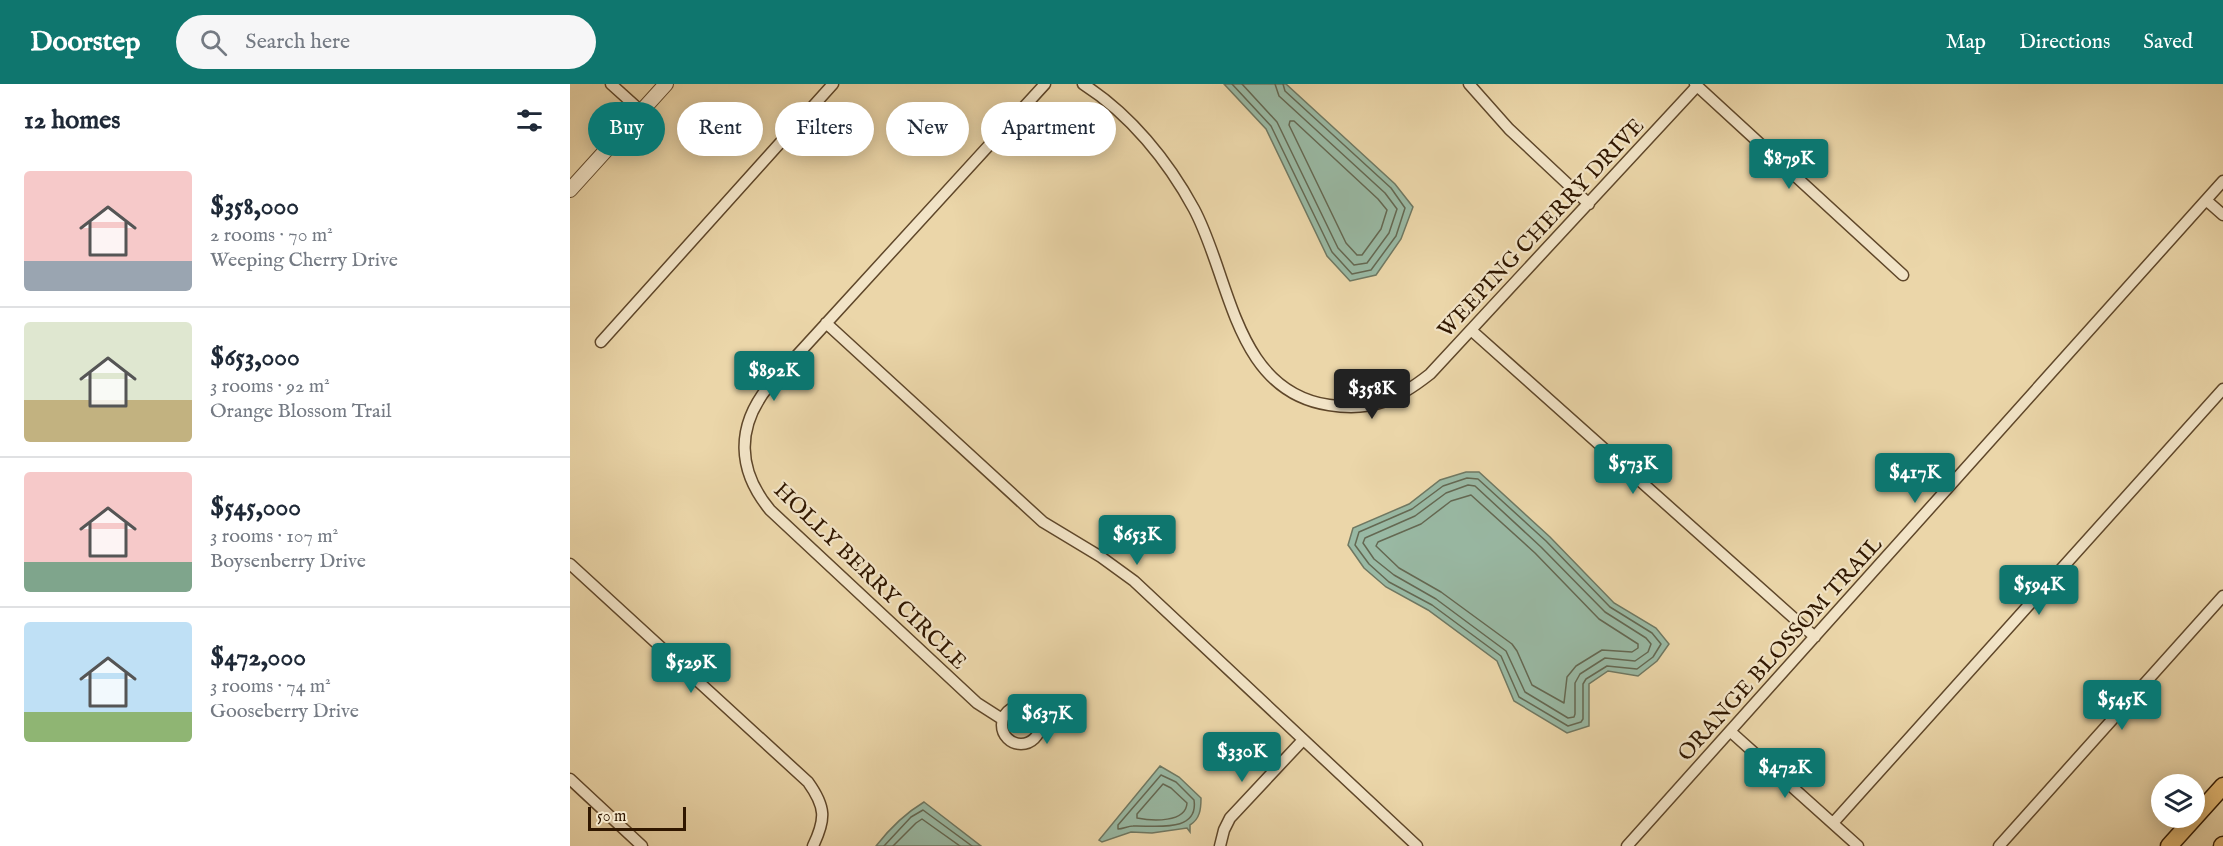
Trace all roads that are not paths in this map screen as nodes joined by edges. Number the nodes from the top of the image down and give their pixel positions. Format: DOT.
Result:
graph roads {
  1 [pos="611,84"];
  2 [pos="666,84"];
  3 [pos="833,84"];
  4 [pos="1045,84"];
  5 [pos="1083,84"];
  6 [pos="1469,84"];
  7 [pos="1696,85"];
  8 [pos="631,102"];
  9 [pos="649,102"];
  10 [pos="601,156"];
  11 [pos="2223,181"];
  12 [pos="570,190"];
  13 [pos="2206,200"];
  14 [pos="1589,204"];
  15 [pos="2223,215"];
  16 [pos="1904,275"];
  17 [pos="826,323"];
  18 [pos="1471,330"];
  19 [pos="601,342"];
  20 [pos="2223,389"];
  21 [pos="570,564"];
  22 [pos="2223,596"];
  23 [pos="1815,637"];
  24 [pos="1002,719"];
  25 [pos="1731,732"];
  26 [pos="1303,740"];
  27 [pos="570,779"];
  28 [pos="2223,786"];
  29 [pos="1833,824"];
  30 [pos="642,846"];
  31 [pos="813,846"];
  32 [pos="1220,846"];
  33 [pos="1417,846"];
  34 [pos="1627,846"];
  35 [pos="1858,846"];
  36 [pos="1999,846"];
  37 [pos="2169,846"];
  1 -- 8 [label="street"];
  2 -- 9 [label="street"];
  3 -- 19 [label="street"];
  4 -- 17 [label="street, HOLLY BERRY CIRCLE"];
  5 -- 18 [label="street, WEEPING CHERRY DRIVE"];
  6 -- 14 [label="street"];
  7 -- 14 [label="street, WEEPING CHERRY DRIVE"];
  7 -- 16 [label="street"];
  10 -- 12 [label="street"];
  11 -- 13 [label="street, ORANGE BLOSSOM TRAIL"];
  13 -- 15 [label="street"];
  13 -- 23 [label="street, ORANGE BLOSSOM TRAIL"];
  14 -- 18 [label="street, WEEPING CHERRY DRIVE"];
  17 -- 24 [label="street, HOLLY BERRY CIRCLE"];
  17 -- 26 [label="street"];
  18 -- 23 [label="street"];
  20 -- 29 [label="street"];
  21 -- 31 [label="street"];
  22 -- 36 [label="street"];
  23 -- 25 [label="street, ORANGE BLOSSOM TRAIL"];
  25 -- 29 [label="street"];
  25 -- 34 [label="street, ORANGE BLOSSOM TRAIL"];
  26 -- 32 [label="street"];
  26 -- 33 [label="street"];
  27 -- 30 [label="street"];
  28 -- 37 [label="main road"];
  29 -- 35 [label="street"];
}
